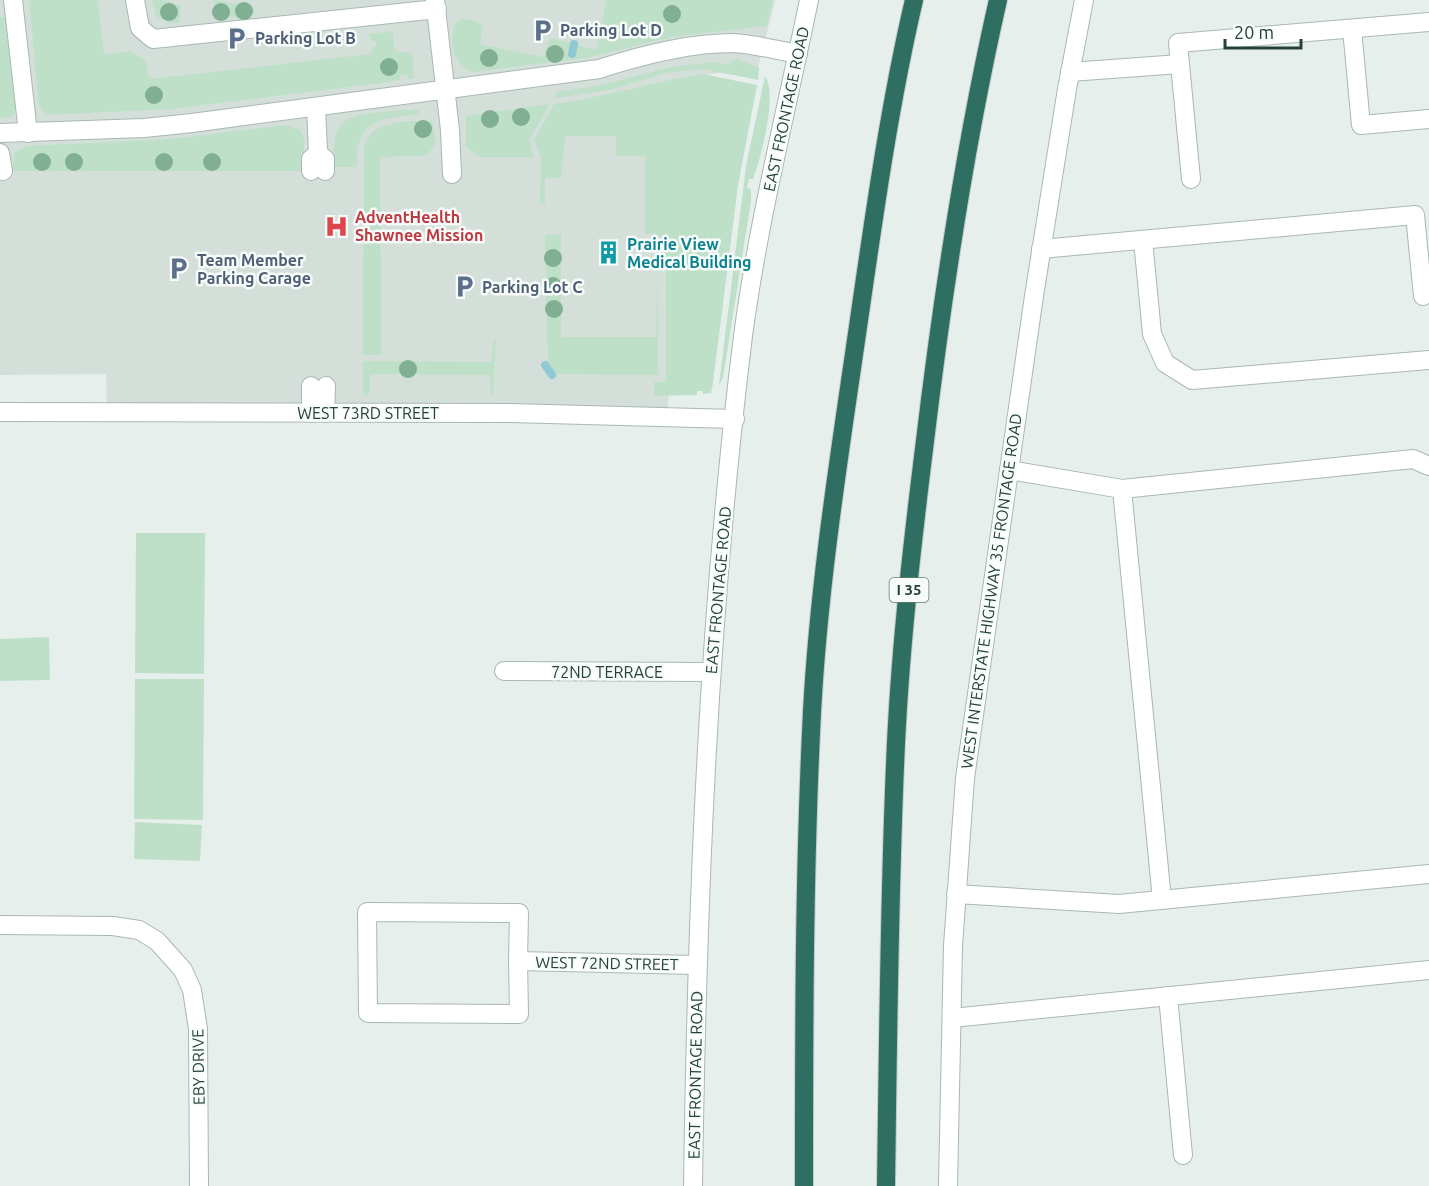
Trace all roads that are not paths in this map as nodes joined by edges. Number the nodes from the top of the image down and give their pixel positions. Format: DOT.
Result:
graph roads {
  1 [pos="14,0"];
  2 [pos="135,0"];
  3 [pos="808,0"];
  4 [pos="914,0"];
  5 [pos="998,0"];
  6 [pos="1084,0"];
  7 [pos="436,4"];
  8 [pos="1429,22"];
  9 [pos="1352,28"];
  10 [pos="798,54"];
  11 [pos="1180,64"];
  12 [pos="1070,72"];
  13 [pos="445,91"];
  14 [pos="316,107"];
  15 [pos="1429,119"];
  16 [pos="0,133"];
  17 [pos="28,133"];
  18 [pos="0,153"];
  19 [pos="3,171"];
  20 [pos="318,171"];
  21 [pos="452,174"];
  22 [pos="1191,179"];
  23 [pos="1143,240"];
  24 [pos="1041,249"];
  25 [pos="1423,296"];
  26 [pos="1429,360"];
  27 [pos="319,386"];
  28 [pos="0,412"];
  29 [pos="318,413"];
  30 [pos="735,419"];
  31 [pos="1429,466"];
  32 [pos="1009,470"];
  33 [pos="1122,489"];
  34 [pos="504,671"];
  35 [pos="710,672"];
  36 [pos="1429,874"];
  37 [pos="956,894"];
  38 [pos="1162,900"];
  39 [pos="0,925"];
  40 [pos="519,961"];
  41 [pos="696,965"];
  42 [pos="1429,970"];
  43 [pos="1168,996"];
  44 [pos="952,1017"];
  45 [pos="1183,1155"];
  46 [pos="199,1186"];
  47 [pos="693,1186"];
  48 [pos="804,1186"];
  49 [pos="886,1186"];
  50 [pos="948,1186"];
  1 -- 17 [label="street"];
  2 -- 7 [label="street"];
  3 -- 10 [label="street, EAST FRONTAGE ROAD"];
  4 -- 48 [label="highway"];
  5 -- 49 [label="highway, I 35"];
  6 -- 12 [label="street, WEST INTERSTATE HIGHWAY 35 FRONTAGE ROAD"];
  7 -- 13 [label="street"];
  8 -- 9 [label="street"];
  9 -- 11 [label="street"];
  9 -- 15 [label="street"];
  10 -- 13 [label="street"];
  10 -- 30 [label="street, EAST FRONTAGE ROAD"];
  11 -- 12 [label="street"];
  11 -- 22 [label="street"];
  12 -- 24 [label="street, WEST INTERSTATE HIGHWAY 35 FRONTAGE ROAD"];
  13 -- 14 [label="street"];
  13 -- 21 [label="street"];
  14 -- 17 [label="street"];
  14 -- 20 [label="street"];
  16 -- 17 [label="street"];
  18 -- 19 [label="street"];
  23 -- 24 [label="street"];
  23 -- 25 [label="street"];
  23 -- 26 [label="street"];
  24 -- 32 [label="street, WEST INTERSTATE HIGHWAY 35 FRONTAGE ROAD"];
  27 -- 29 [label="street"];
  28 -- 29 [label="street, WEST 73RD STREET"];
  29 -- 30 [label="street, WEST 73RD STREET"];
  30 -- 35 [label="street, EAST FRONTAGE ROAD"];
  31 -- 33 [label="street"];
  32 -- 33 [label="street"];
  32 -- 37 [label="street, WEST INTERSTATE HIGHWAY 35 FRONTAGE ROAD"];
  33 -- 38 [label="street"];
  34 -- 35 [label="street, 72ND TERRACE"];
  35 -- 41 [label="street, EAST FRONTAGE ROAD"];
  36 -- 38 [label="street"];
  37 -- 38 [label="street"];
  37 -- 44 [label="street, WEST INTERSTATE HIGHWAY 35 FRONTAGE ROAD"];
  39 -- 46 [label="street, EBY DRIVE"];
  40 -- 40 [label="street, WEST 72ND STREET"];
  40 -- 41 [label="street, WEST 72ND STREET"];
  41 -- 47 [label="street, EAST FRONTAGE ROAD"];
  42 -- 43 [label="street"];
  43 -- 44 [label="street"];
  43 -- 45 [label="street"];
  44 -- 50 [label="street, WEST INTERSTATE HIGHWAY 35 FRONTAGE ROAD"];
}
